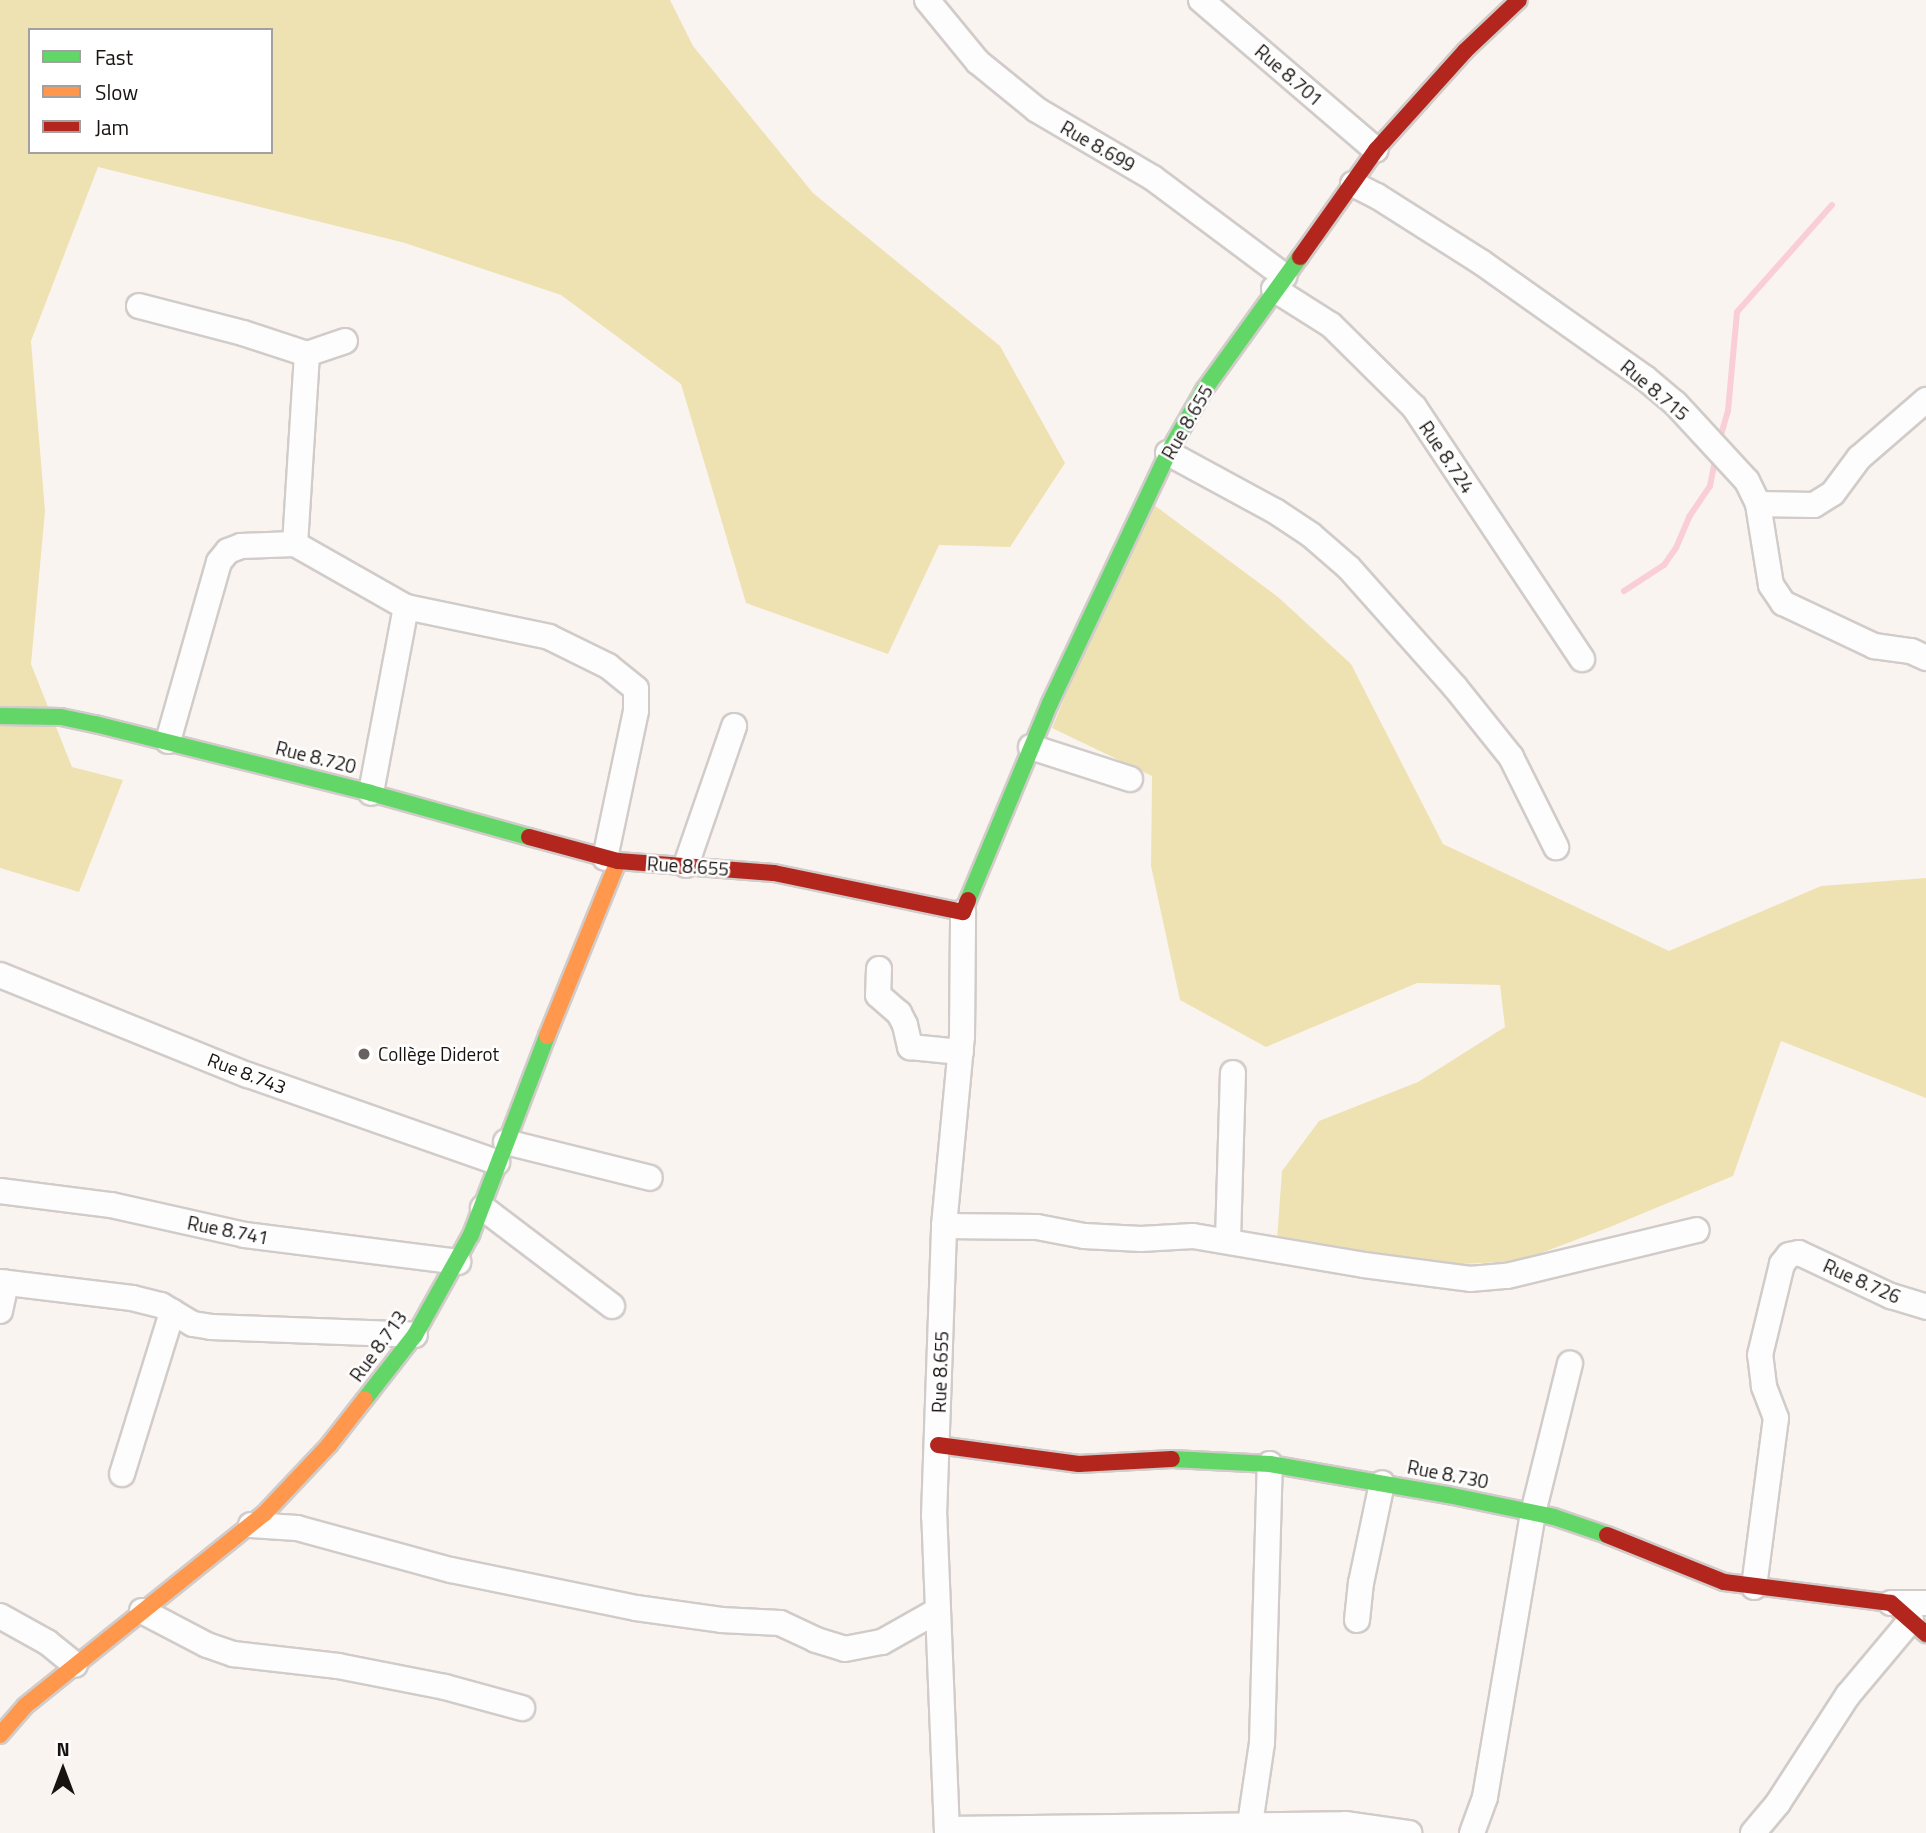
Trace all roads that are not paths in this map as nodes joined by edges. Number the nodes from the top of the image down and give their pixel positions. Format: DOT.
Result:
graph roads {
  1 [pos="927,0"];
  2 [pos="1201,0"];
  3 [pos="1519,0"];
  4 [pos="1376,150"];
  5 [pos="1353,184"];
  6 [pos="1279,283"];
  7 [pos="139,306"];
  8 [pos="345,341"];
  9 [pos="307,355"];
  10 [pos="1926,400"];
  11 [pos="1168,453"];
  12 [pos="1758,504"];
  13 [pos="295,544"];
  14 [pos="406,607"];
  15 [pos="1926,658"];
  16 [pos="1582,659"];
  17 [pos="0,716"];
  18 [pos="734,726"];
  19 [pos="168,741"];
  20 [pos="1031,747"];
  21 [pos="1129,779"];
  22 [pos="371,793"];
  23 [pos="1556,847"];
  24 [pos="612,859"];
  25 [pos="686,865"];
  26 [pos="963,912"];
  27 [pos="879,969"];
  28 [pos="0,975"];
  29 [pos="961,1052"];
  30 [pos="1233,1073"];
  31 [pos="502,1152"];
  32 [pos="650,1178"];
  33 [pos="0,1191"];
  34 [pos="483,1208"];
  35 [pos="944,1226"];
  36 [pos="1697,1230"];
  37 [pos="1227,1240"];
  38 [pos="458,1262"];
  39 [pos="3,1283"];
  40 [pos="611,1306"];
  41 [pos="1926,1307"];
  42 [pos="0,1311"];
  43 [pos="172,1312"];
  44 [pos="415,1335"];
  45 [pos="1570,1363"];
  46 [pos="938,1446"];
  47 [pos="1270,1464"];
  48 [pos="122,1474"];
  49 [pos="1382,1483"];
  50 [pos="1533,1513"];
  51 [pos="251,1525"];
  52 [pos="1754,1587"];
  53 [pos="1891,1603"];
  54 [pos="142,1611"];
  55 [pos="937,1611"];
  56 [pos="0,1616"];
  57 [pos="1921,1619"];
  58 [pos="1357,1620"];
  59 [pos="75,1665"];
  60 [pos="522,1708"];
  61 [pos="0,1735"];
  62 [pos="1250,1824"];
  63 [pos="947,1831"];
  64 [pos="1409,1833"];
  65 [pos="1472,1833"];
  66 [pos="1753,1833"];
  1 -- 6 [label="street, Rue 8.699"];
  2 -- 4 [label="street, Rue 8.701"];
  3 -- 4 [label="street, Rue 8.655"];
  4 -- 5 [label="street, Rue 8.655"];
  5 -- 6 [label="street, Rue 8.655"];
  5 -- 12 [label="street, Rue 8.715"];
  6 -- 11 [label="street, Rue 8.655"];
  6 -- 16 [label="street, Rue 8.724"];
  7 -- 9 [label="street"];
  8 -- 9 [label="street"];
  9 -- 13 [label="street"];
  10 -- 12 [label="street"];
  11 -- 20 [label="street, Rue 8.655"];
  11 -- 23 [label="street"];
  12 -- 15 [label="street"];
  13 -- 14 [label="street"];
  13 -- 19 [label="street"];
  14 -- 22 [label="street"];
  14 -- 24 [label="street"];
  17 -- 19 [label="street, Rue 8.720"];
  18 -- 25 [label="street"];
  19 -- 22 [label="street, Rue 8.720"];
  20 -- 21 [label="street"];
  20 -- 26 [label="street, Rue 8.655"];
  22 -- 24 [label="street, Rue 8.720"];
  24 -- 25 [label="street, Rue 8.655"];
  24 -- 31 [label="street, Rue 8.713"];
  25 -- 26 [label="street, Rue 8.655"];
  26 -- 29 [label="street, Rue 8.655"];
  27 -- 29 [label="street"];
  28 -- 31 [label="street, Rue 8.743"];
  29 -- 35 [label="street, Rue 8.655"];
  30 -- 37 [label="street"];
  31 -- 32 [label="street, Rue 8.743"];
  31 -- 34 [label="street, Rue 8.713"];
  33 -- 38 [label="street, Rue 8.741"];
  34 -- 38 [label="street, Rue 8.713"];
  34 -- 40 [label="street"];
  35 -- 37 [label="street"];
  35 -- 46 [label="street, Rue 8.655"];
  36 -- 37 [label="street"];
  38 -- 44 [label="street, Rue 8.713"];
  39 -- 42 [label="street"];
  39 -- 43 [label="street"];
  41 -- 52 [label="street, Rue 8.726"];
  43 -- 44 [label="street"];
  43 -- 48 [label="street"];
  44 -- 51 [label="street, Rue 8.713"];
  45 -- 50 [label="street"];
  46 -- 47 [label="street, Rue 8.730"];
  46 -- 55 [label="street, Rue 8.655"];
  47 -- 49 [label="street, Rue 8.730"];
  47 -- 62 [label="street"];
  49 -- 50 [label="street, Rue 8.730"];
  49 -- 58 [label="street"];
  50 -- 52 [label="street, Rue 8.730"];
  50 -- 65 [label="street"];
  51 -- 54 [label="street, Rue 8.713"];
  51 -- 55 [label="street"];
  52 -- 53 [label="street, Rue 8.730"];
  53 -- 57 [label="street"];
  54 -- 59 [label="street, Rue 8.713"];
  54 -- 60 [label="street"];
  55 -- 63 [label="street, Rue 8.655"];
  56 -- 59 [label="street"];
  57 -- 66 [label="street"];
  59 -- 61 [label="street, Rue 8.713"];
  62 -- 63 [label="street"];
  62 -- 64 [label="street"];
}
